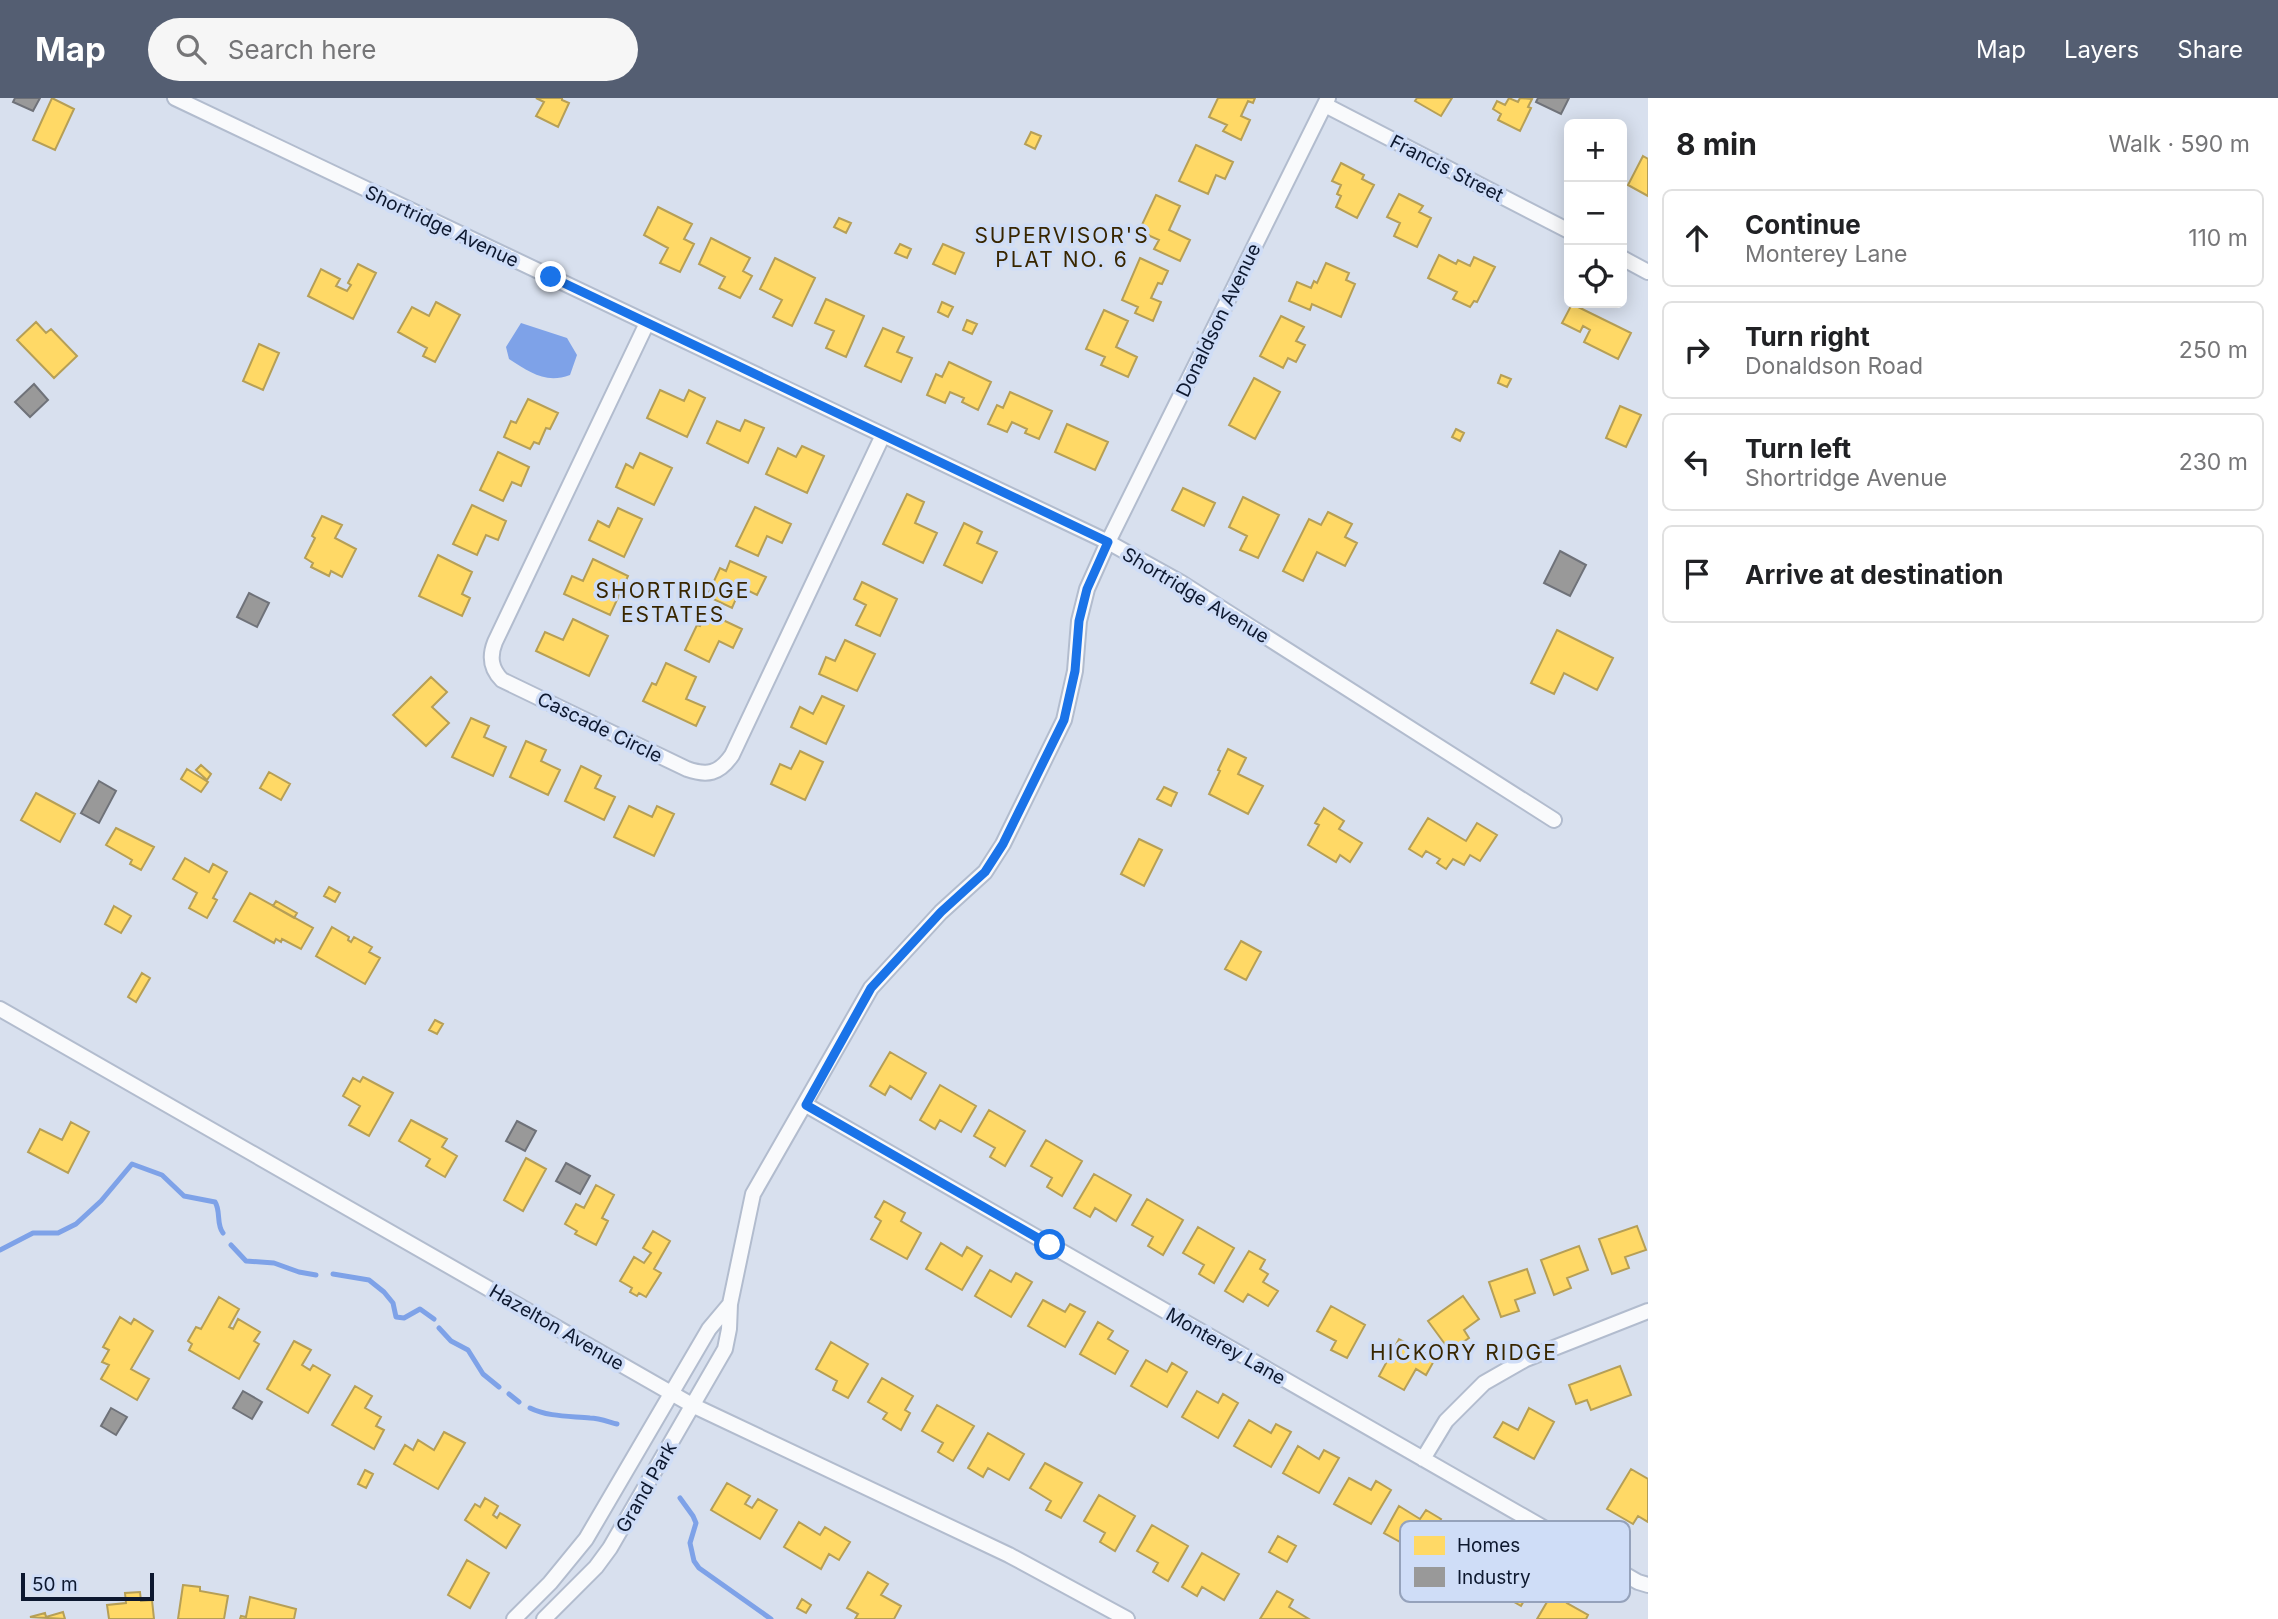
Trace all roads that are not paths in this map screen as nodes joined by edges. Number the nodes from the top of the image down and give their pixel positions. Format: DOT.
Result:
graph roads {
  1 [pos="175,98"];
  2 [pos="1326,101"];
  3 [pos="1564,228"];
  4 [pos="1627,261"];
  5 [pos="1648,272"];
  6 [pos="647,323"];
  7 [pos="883,435"];
  8 [pos="1108,542"];
  9 [pos="1554,820"];
  10 [pos="0,1009"];
  11 [pos="806,1105"];
  12 [pos="730,1304"];
  13 [pos="1648,1311"];
  14 [pos="671,1392"];
  15 [pos="692,1405"];
  16 [pos="1423,1459"];
  17 [pos="1531,1521"];
  18 [pos="576,1553"];
  19 [pos="596,1567"];
  20 [pos="1630,1577"];
  21 [pos="1648,1585"];
  22 [pos="514,1619"];
  23 [pos="544,1619"];
  24 [pos="1127,1619"];
  1 -- 6 [label="street, Shortridge Avenue"];
  2 -- 3 [label="street, Francis Street"];
  2 -- 8 [label="street, Donaldson Avenue"];
  4 -- 5 [label="street"];
  6 -- 7 [label="street, Shortridge Avenue"];
  6 -- 7 [label="street, Cascade Circle"];
  7 -- 8 [label="street, Shortridge Avenue"];
  8 -- 9 [label="street, Shortridge Avenue"];
  8 -- 11 [label="street, Donaldson Avenue"];
  10 -- 14 [label="street, Hazelton Avenue"];
  11 -- 12 [label="street, Grand Park"];
  11 -- 16 [label="street, Monterey Lane"];
  12 -- 14 [label="street, Grand Park"];
  12 -- 15 [label="street, Grand Park"];
  13 -- 16 [label="street"];
  14 -- 15 [label="street, Hazelton Avenue"];
  14 -- 18 [label="street, Grand Park"];
  15 -- 19 [label="street, Grand Park"];
  15 -- 24 [label="street, Hazelton Avenue"];
  16 -- 17 [label="street, Monterey Lane"];
  18 -- 19 [label="street"];
  18 -- 22 [label="street, Grand Park"];
  19 -- 23 [label="street, Grand Park"];
  20 -- 21 [label="street, Monterey Lane"];
}
